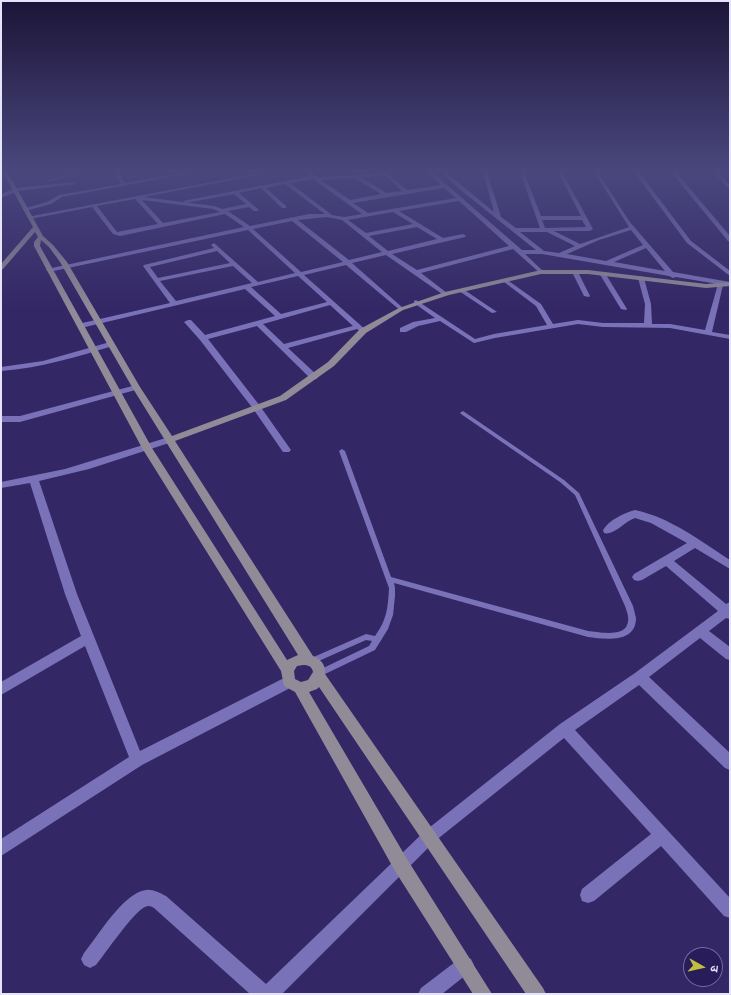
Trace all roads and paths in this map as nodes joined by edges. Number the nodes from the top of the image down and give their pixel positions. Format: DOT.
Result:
graph roads {
  1 [pos="31,218"];
  2 [pos="104,218"];
  3 [pos="156,218"];
  4 [pos="191,218"];
  5 [pos="235,218"];
  6 [pos="301,218"];
  7 [pos="347,218"];
  8 [pos="407,218"];
  9 [pos="481,218"];
  10 [pos="539,218"];
  11 [pos="584,218"];
  12 [pos="625,218"];
  13 [pos="671,218"];
  14 [pos="712,218"];
  15 [pos="344,219"];
  16 [pos="500,219"];
  17 [pos="293,220"];
  18 [pos="162,225"];
  19 [pos="417,225"];
  20 [pos="36,227"];
  21 [pos="249,228"];
  22 [pos="632,228"];
  23 [pos="514,230"];
  24 [pos="545,230"];
  25 [pos="590,230"];
  26 [pos="365,235"];
  27 [pos="462,236"];
  28 [pos="41,237"];
  29 [pos="205,237"];
  30 [pos="597,239"];
  31 [pos="442,240"];
  32 [pos="730,240"];
  33 [pos="647,245"];
  34 [pos="579,246"];
  35 [pos="512,247"];
  36 [pos="218,249"];
  37 [pos="520,252"];
  38 [pos="542,252"];
  39 [pos="387,253"];
  40 [pos="560,255"];
  41 [pos="347,262"];
  42 [pos="607,263"];
  43 [pos="234,264"];
  44 [pos="65,267"];
  45 [pos="1,268"];
  46 [pos="49,270"];
  47 [pos="416,272"];
  48 [pos="541,272"];
  49 [pos="575,272"];
  50 [pos="602,273"];
  51 [pos="299,274"];
  52 [pos="672,274"];
  53 [pos="730,274"];
  54 [pos="641,278"];
  55 [pos="156,280"];
  56 [pos="506,281"];
  57 [pos="256,284"];
  58 [pos="680,284"];
  59 [pos="730,284"];
  60 [pos="720,285"];
  61 [pos="246,286"];
  62 [pos="461,290"];
  63 [pos="445,294"];
  64 [pos="587,296"];
  65 [pos="74,297"];
  66 [pos="416,302"];
  67 [pos="331,303"];
  68 [pos="174,304"];
  69 [pos="401,309"];
  70 [pos="624,309"];
  71 [pos="494,312"];
  72 [pos="280,317"];
  73 [pos="440,319"];
  74 [pos="100,322"];
  75 [pos="188,322"];
  76 [pos="258,323"];
  77 [pos="648,325"];
  78 [pos="81,326"];
  79 [pos="551,326"];
  80 [pos="361,329"];
  81 [pos="403,330"];
  82 [pos="708,333"];
  83 [pos="203,338"];
  84 [pos="730,338"];
  85 [pos="110,344"];
  86 [pos="283,347"];
  87 [pos="93,349"];
  88 [pos="1,369"];
  89 [pos="314,377"];
  90 [pos="136,387"];
  91 [pos="116,393"];
  92 [pos="257,408"];
  93 [pos="464,413"];
  94 [pos="1,419"];
  95 [pos="169,440"];
  96 [pos="147,448"];
  97 [pos="286,450"];
  98 [pos="342,451"];
  99 [pos="34,480"];
  100 [pos="1,485"];
  101 [pos="608,530"];
  102 [pos="694,543"];
  103 [pos="666,560"];
  104 [pos="730,565"];
  105 [pos="638,577"];
  106 [pos="389,579"];
  107 [pos="729,611"];
  108 [pos="700,630"];
  109 [pos="88,638"];
  110 [pos="376,639"];
  111 [pos="730,655"];
  112 [pos="310,660"];
  113 [pos="320,674"];
  114 [pos="640,677"];
  115 [pos="292,680"];
  116 [pos="1,689"];
  117 [pos="565,729"];
  118 [pos="137,760"];
  119 [pos="730,763"];
  120 [pos="662,835"];
  121 [pos="430,836"];
  122 [pos="1,848"];
  123 [pos="401,865"];
  124 [pos="588,895"];
  125 [pos="730,910"];
  126 [pos="90,959"];
  127 [pos="465,965"];
  128 [pos="263,994"];
  129 [pos="269,994"];
  130 [pos="427,994"];
  131 [pos="483,994"];
  132 [pos="537,994"];
  1 -- 20 [label="street"];
  2 -- 18 [label="street"];
  3 -- 18 [label="street"];
  4 -- 18 [label="street"];
  5 -- 21 [label="street"];
  6 -- 17 [label="street"];
  7 -- 15 [label="street"];
  8 -- 19 [label="street"];
  9 -- 35 [label="street"];
  10 -- 24 [label="street"];
  11 -- 25 [label="street"];
  12 -- 22 [label="street"];
  13 -- 53 [label="street"];
  14 -- 32 [label="street"];
  15 -- 26 [label="street"];
  16 -- 23 [label="street"];
  17 -- 21 [label="street"];
  17 -- 41 [label="street"];
  19 -- 26 [label="street"];
  19 -- 31 [label="street"];
  20 -- 28 [label="street"];
  20 -- 45 [label="street"];
  21 -- 29 [label="street"];
  21 -- 51 [label="street"];
  22 -- 30 [label="street"];
  22 -- 33 [label="street"];
  23 -- 24 [label="street"];
  23 -- 38 [label="street"];
  24 -- 25 [label="street"];
  24 -- 34 [label="street"];
  25 -- 30 [label="street"];
  26 -- 39 [label="street"];
  27 -- 31 [label="street"];
  28 -- 44 [label="street"];
  28 -- 46 [label="street"];
  29 -- 36 [label="street"];
  29 -- 44 [label="street"];
  30 -- 34 [label="street"];
  31 -- 39 [label="street"];
  33 -- 42 [label="street"];
  33 -- 52 [label="street"];
  34 -- 40 [label="street"];
  35 -- 37 [label="street"];
  35 -- 47 [label="street"];
  36 -- 43 [label="street"];
  36 -- 55 [label="street"];
  37 -- 38 [label="street"];
  37 -- 48 [label="street"];
  38 -- 40 [label="street"];
  39 -- 41 [label="street"];
  39 -- 47 [label="street"];
  40 -- 42 [label="street"];
  41 -- 51 [label="street"];
  41 -- 69 [label="street"];
  42 -- 52 [label="street"];
  43 -- 55 [label="street"];
  43 -- 57 [label="street"];
  44 -- 46 [label="street"];
  44 -- 65 [label="street"];
  46 -- 65 [label="street"];
  47 -- 63 [label="street"];
  48 -- 49 [label="street"];
  48 -- 56 [label="street"];
  49 -- 50 [label="street"];
  49 -- 64 [label="street"];
  50 -- 54 [label="street"];
  50 -- 70 [label="street"];
  51 -- 57 [label="street"];
  51 -- 67 [label="street"];
  52 -- 58 [label="street"];
  52 -- 59 [label="street"];
  54 -- 58 [label="street"];
  54 -- 77 [label="street"];
  55 -- 68 [label="street"];
  56 -- 62 [label="street"];
  56 -- 79 [label="street"];
  57 -- 61 [label="street"];
  58 -- 60 [label="street"];
  59 -- 60 [label="street"];
  60 -- 82 [label="street"];
  61 -- 68 [label="street"];
  61 -- 72 [label="street"];
  62 -- 63 [label="street"];
  62 -- 71 [label="street"];
  63 -- 66 [label="street"];
  65 -- 74 [label="street"];
  65 -- 78 [label="street"];
  66 -- 69 [label="street"];
  66 -- 73 [label="street"];
  67 -- 72 [label="street"];
  67 -- 80 [label="street"];
  68 -- 74 [label="street"];
  69 -- 80 [label="street"];
  72 -- 76 [label="street"];
  73 -- 79 [label="street"];
  73 -- 81 [label="street"];
  74 -- 78 [label="street"];
  74 -- 85 [label="street"];
  75 -- 83 [label="street"];
  76 -- 83 [label="street"];
  76 -- 86 [label="street"];
  77 -- 79 [label="street"];
  77 -- 82 [label="street"];
  78 -- 87 [label="street"];
  80 -- 86 [label="street"];
  80 -- 89 [label="street"];
  82 -- 84 [label="street"];
  83 -- 92 [label="street"];
  85 -- 87 [label="street"];
  85 -- 90 [label="street"];
  86 -- 89 [label="street"];
  87 -- 88 [label="street"];
  87 -- 91 [label="street"];
  89 -- 92 [label="street"];
  90 -- 91 [label="street"];
  90 -- 95 [label="street"];
  91 -- 94 [label="street"];
  91 -- 96 [label="street"];
  92 -- 95 [label="street"];
  92 -- 97 [label="street"];
  93 -- 106 [label="lane"];
  95 -- 96 [label="street"];
  95 -- 112 [label="street"];
  96 -- 99 [label="street"];
  96 -- 115 [label="street"];
  98 -- 106 [label="lane"];
  99 -- 100 [label="street"];
  99 -- 109 [label="street"];
  101 -- 102 [label="street"];
  102 -- 103 [label="street"];
  102 -- 104 [label="street"];
  103 -- 105 [label="street"];
  103 -- 107 [label="street"];
  106 -- 110 [label="lane"];
  107 -- 108 [label="street"];
  108 -- 111 [label="street"];
  108 -- 114 [label="street"];
  109 -- 116 [label="street"];
  109 -- 118 [label="street"];
  110 -- 112 [label="lane"];
  110 -- 113 [label="lane"];
  112 -- 113 [label="street"];
  112 -- 115 [label="street"];
  113 -- 115 [label="street"];
  113 -- 121 [label="street"];
  114 -- 117 [label="street"];
  114 -- 119 [label="street"];
  115 -- 118 [label="street"];
  115 -- 123 [label="street"];
  117 -- 120 [label="street"];
  117 -- 121 [label="street"];
  118 -- 122 [label="street"];
  120 -- 124 [label="street"];
  120 -- 125 [label="street"];
  121 -- 123 [label="street"];
  121 -- 132 [label="street"];
  123 -- 127 [label="street"];
  123 -- 129 [label="street"];
  126 -- 128 [label="street"];
  127 -- 130 [label="street"];
  127 -- 131 [label="street"];
}
